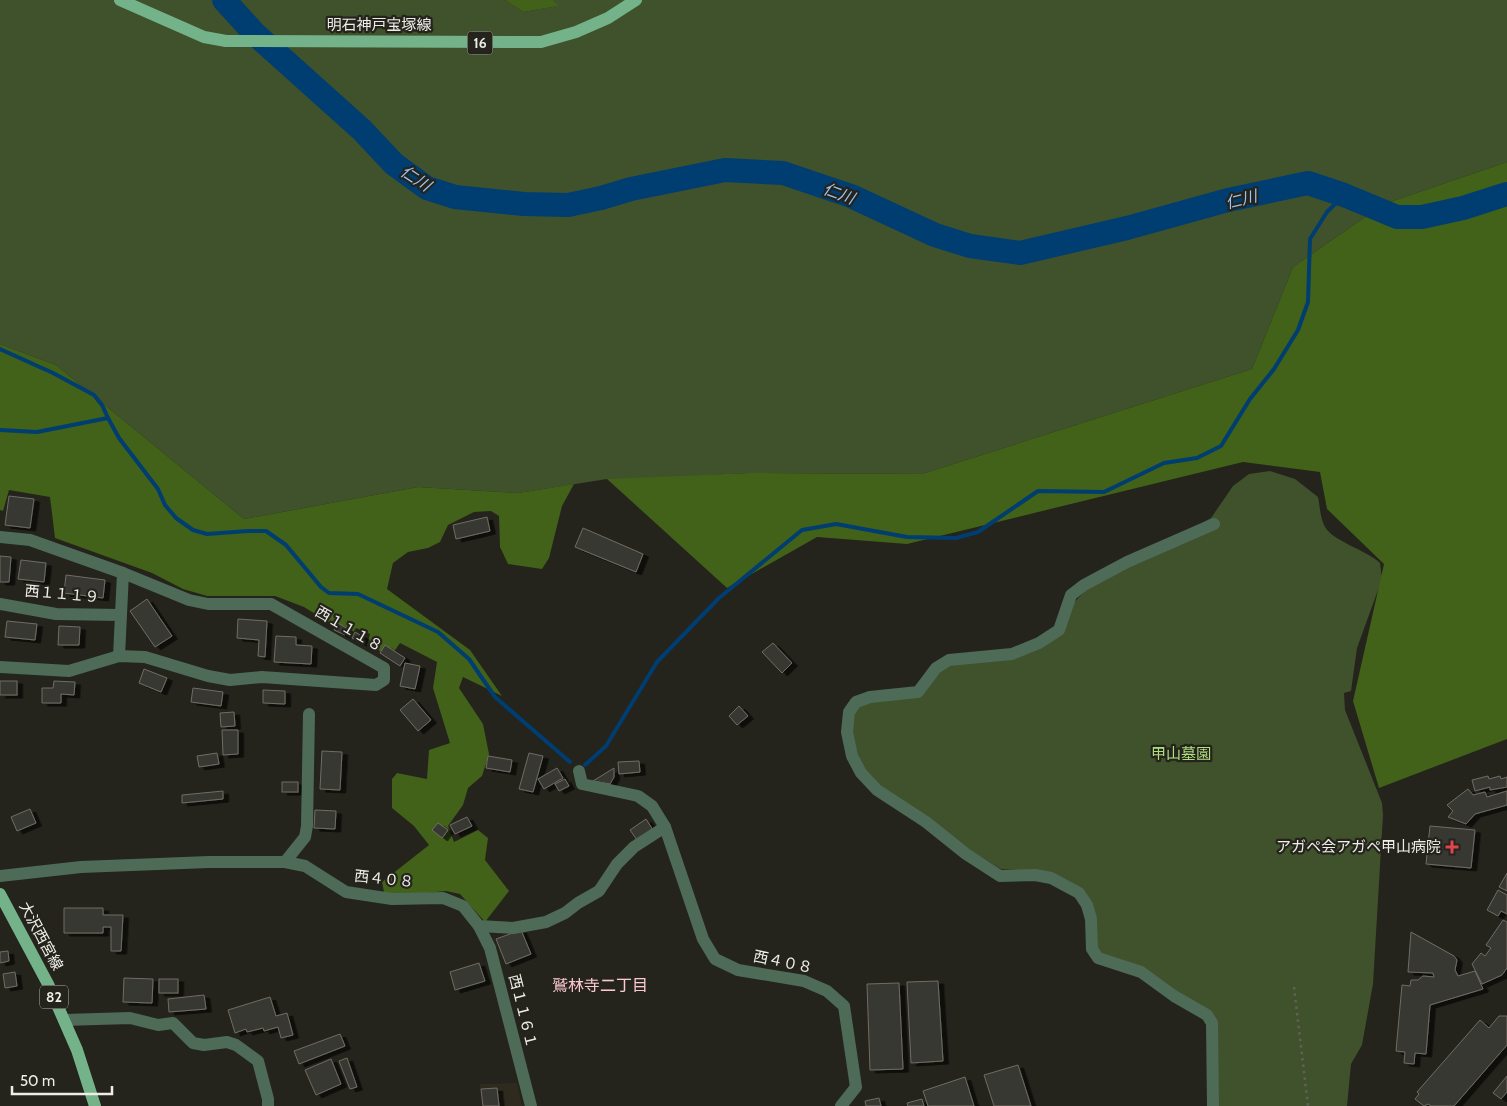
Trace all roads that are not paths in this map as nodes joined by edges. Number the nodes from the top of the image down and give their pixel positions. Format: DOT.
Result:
graph roads {
  1 [pos="120,0"];
  2 [pos="636,0"];
  3 [pos="1214,524"];
  4 [pos="0,537"];
  5 [pos="123,573"];
  6 [pos="0,604"];
  7 [pos="121,615"];
  8 [pos="119,656"];
  9 [pos="0,667"];
  10 [pos="309,714"];
  11 [pos="579,771"];
  12 [pos="665,827"];
  13 [pos="285,862"];
  14 [pos="0,876"];
  15 [pos="0,894"];
  16 [pos="479,926"];
  17 [pos="64,1020"];
  18 [pos="95,1106"];
  19 [pos="268,1106"];
  20 [pos="531,1106"];
  21 [pos="841,1106"];
  22 [pos="1213,1106"];
  1 -- 2 [label="main road, 明石神戸宝塚線 / 16"];
  3 -- 22 [label="street"];
  4 -- 5 [label="street, 西１１１８"];
  5 -- 7 [label="street"];
  5 -- 8 [label="street, 西１１１８"];
  6 -- 7 [label="street, 西１１１９"];
  7 -- 8 [label="street"];
  8 -- 9 [label="street, 西１１１８"];
  10 -- 13 [label="street"];
  11 -- 12 [label="street, 西４０８"];
  12 -- 16 [label="street"];
  12 -- 21 [label="street, 西４０８"];
  13 -- 14 [label="street, 西４０８"];
  13 -- 16 [label="street, 西４０８"];
  15 -- 17 [label="main road, 大沢西宮線 / 82"];
  16 -- 20 [label="street, 西１１６１"];
  17 -- 18 [label="main road, 大沢西宮線 / 82"];
  17 -- 19 [label="street"];
}
